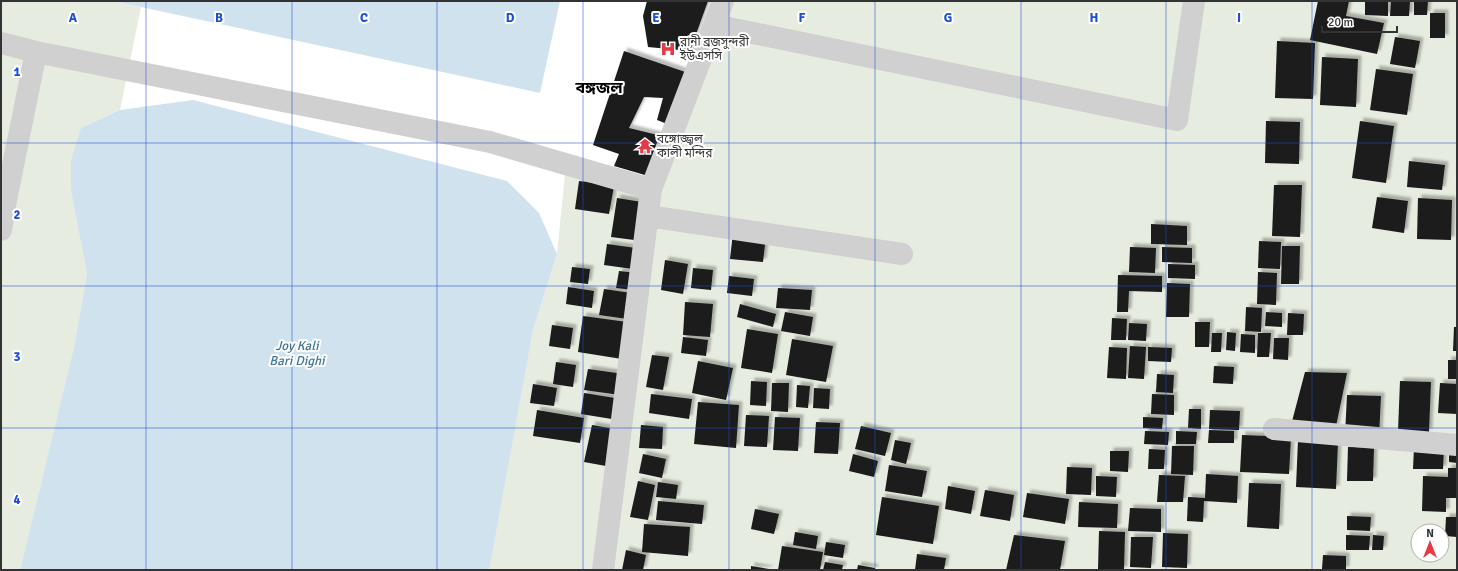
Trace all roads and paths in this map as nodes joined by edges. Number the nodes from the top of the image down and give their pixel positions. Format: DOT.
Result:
graph roads {
  1 [pos="723,1"];
  2 [pos="1194,1"];
  3 [pos="714,25"];
  4 [pos="1,43"];
  5 [pos="36,52"];
  6 [pos="651,189"];
  7 [pos="648,216"];
  8 [pos="1,230"];
  9 [pos="902,254"];
  10 [pos="1274,429"];
  11 [pos="1457,445"];
  12 [pos="603,570"];
  1 -- 3 [label="street"];
  2 -- 3 [label="street"];
  3 -- 6 [label="street"];
  4 -- 5 [label="street"];
  5 -- 6 [label="street"];
  5 -- 8 [label="street"];
  6 -- 7 [label="street"];
  7 -- 9 [label="street"];
  7 -- 12 [label="street"];
  10 -- 11 [label="street"];
}
